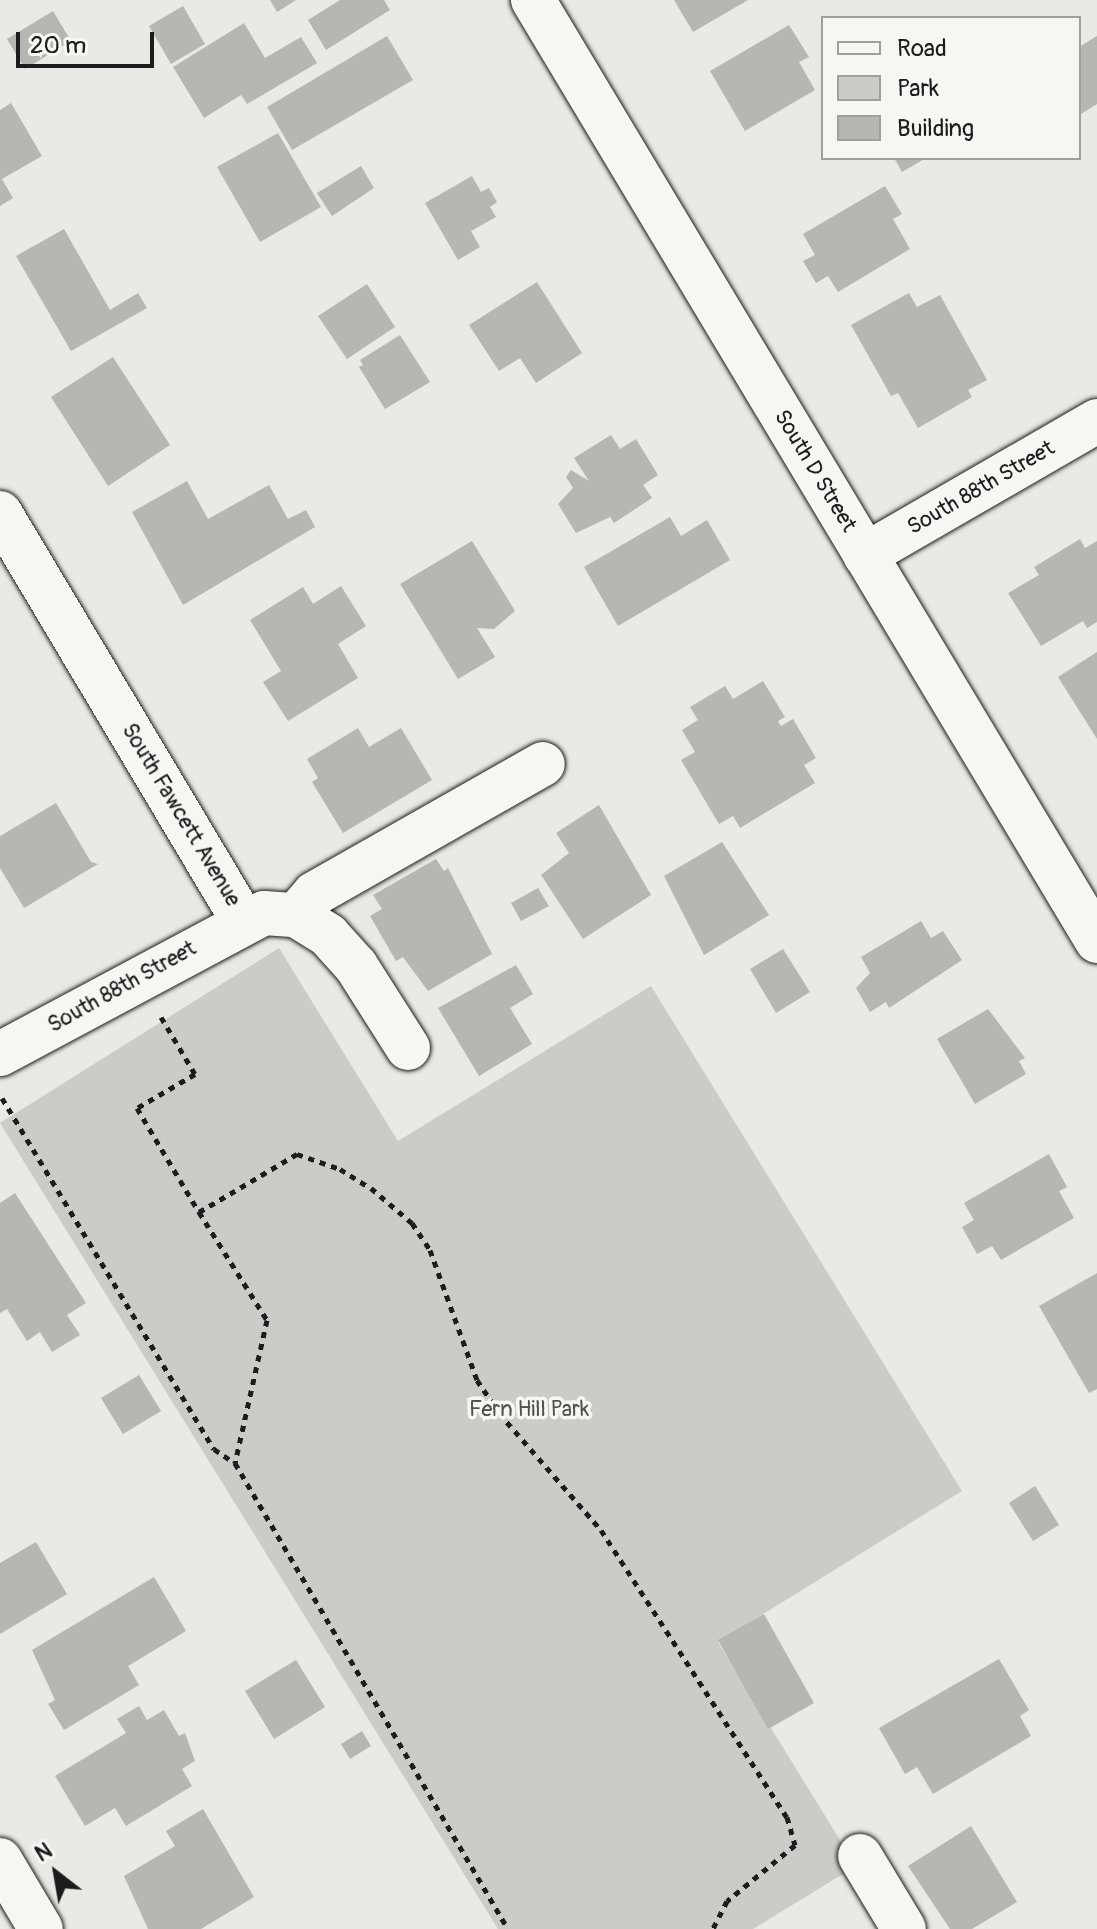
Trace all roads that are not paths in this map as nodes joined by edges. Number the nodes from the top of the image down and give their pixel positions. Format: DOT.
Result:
graph roads {
  1 [pos="533,0"];
  2 [pos="1097,421"];
  3 [pos="0,513"];
  4 [pos="865,555"];
  5 [pos="543,764"];
  6 [pos="296,915"];
  7 [pos="243,920"];
  8 [pos="1097,941"];
  9 [pos="408,1048"];
  10 [pos="0,1054"];
  11 [pos="860,1856"];
  12 [pos="0,1860"];
  13 [pos="41,1929"];
  14 [pos="904,1929"];
  1 -- 4 [label="street, South D Street"];
  2 -- 4 [label="street, South 88th Street"];
  3 -- 7 [label="street, South Fawcett Avenue"];
  4 -- 8 [label="street, South D Street"];
  5 -- 6 [label="street"];
  6 -- 7 [label="street, South Fawcett Avenue"];
  6 -- 9 [label="street"];
  7 -- 10 [label="street, South 88th Street"];
  11 -- 14 [label="street"];
  12 -- 13 [label="street"];
}
